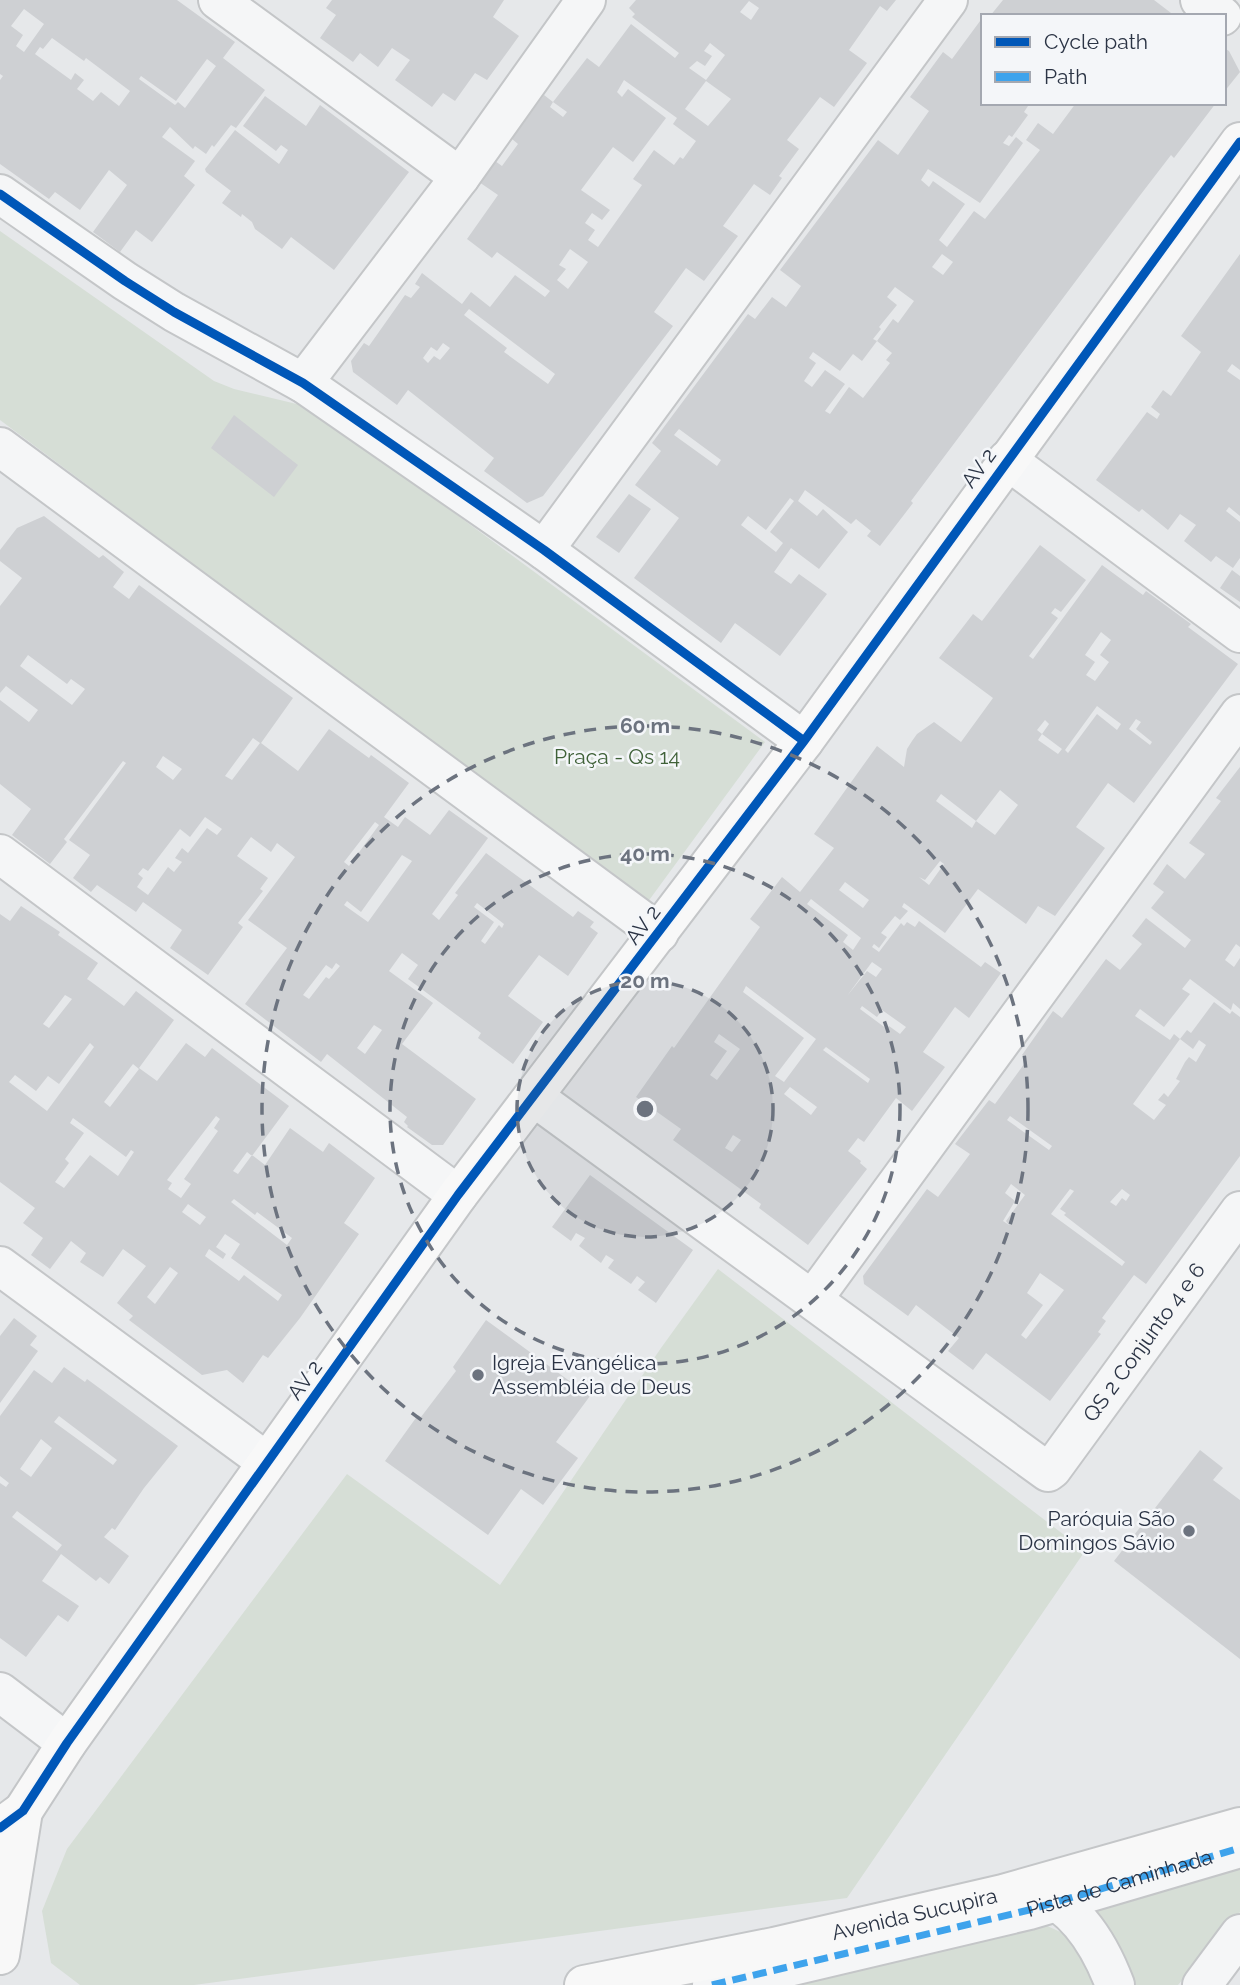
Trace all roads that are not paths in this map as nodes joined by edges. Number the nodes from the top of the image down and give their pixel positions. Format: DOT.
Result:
graph roads {
  1 [pos="218,0"];
  2 [pos="586,0"];
  3 [pos="948,0"];
  4 [pos="1200,0"];
  5 [pos="1219,14"];
  6 [pos="1240,142"];
  7 [pos="460,177"];
  8 [pos="0,194"];
  9 [pos="303,383"];
  10 [pos="0,447"];
  11 [pos="1007,460"];
  12 [pos="544,550"];
  13 [pos="1240,634"];
  14 [pos="1240,714"];
  15 [pos="804,741"];
  16 [pos="0,854"];
  17 [pos="659,933"];
  18 [pos="534,1097"];
  19 [pos="458,1195"];
  20 [pos="1240,1211"];
  21 [pos="0,1266"];
  22 [pos="813,1298"];
  23 [pos="267,1462"];
  24 [pos="0,1692"];
  25 [pos="67,1743"];
  26 [pos="11,1819"];
  27 [pos="1240,1827"];
  28 [pos="1240,1848"];
  29 [pos="1040,1895"];
  30 [pos="1240,1934"];
  31 [pos="0,1955"];
  32 [pos="584,1985"];
  33 [pos="712,1985"];
  34 [pos="1115,1985"];
  35 [pos="1202,1985"];
  1 -- 7 [label="street"];
  2 -- 7 [label="street"];
  3 -- 12 [label="street"];
  4 -- 5 [label="street"];
  6 -- 11 [label="street, AV 2"];
  7 -- 9 [label="street"];
  8 -- 9 [label="street"];
  9 -- 12 [label="street"];
  10 -- 17 [label="street"];
  11 -- 13 [label="street"];
  11 -- 15 [label="street, AV 2"];
  12 -- 15 [label="street"];
  14 -- 22 [label="street"];
  15 -- 17 [label="street, AV 2"];
  16 -- 19 [label="street"];
  17 -- 18 [label="street, AV 2"];
  18 -- 19 [label="street, AV 2"];
  18 -- 22 [label="street"];
  19 -- 23 [label="street, AV 2"];
  20 -- 22 [label="street, QS 2 Conjunto 4 e 6"];
  21 -- 23 [label="street"];
  23 -- 25 [label="street, AV 2"];
  24 -- 25 [label="street"];
  25 -- 26 [label="street, AV 2"];
  26 -- 31 [label="street, AV 2"];
  27 -- 29 [label="street, Avenida Sucupira"];
  28 -- 29 [label="street, Pista de Caminhada"];
  29 -- 32 [label="street, Avenida Sucupira"];
  29 -- 33 [label="street, Pista de Caminhada"];
  29 -- 34 [label="street"];
  30 -- 35 [label="street"];
}
